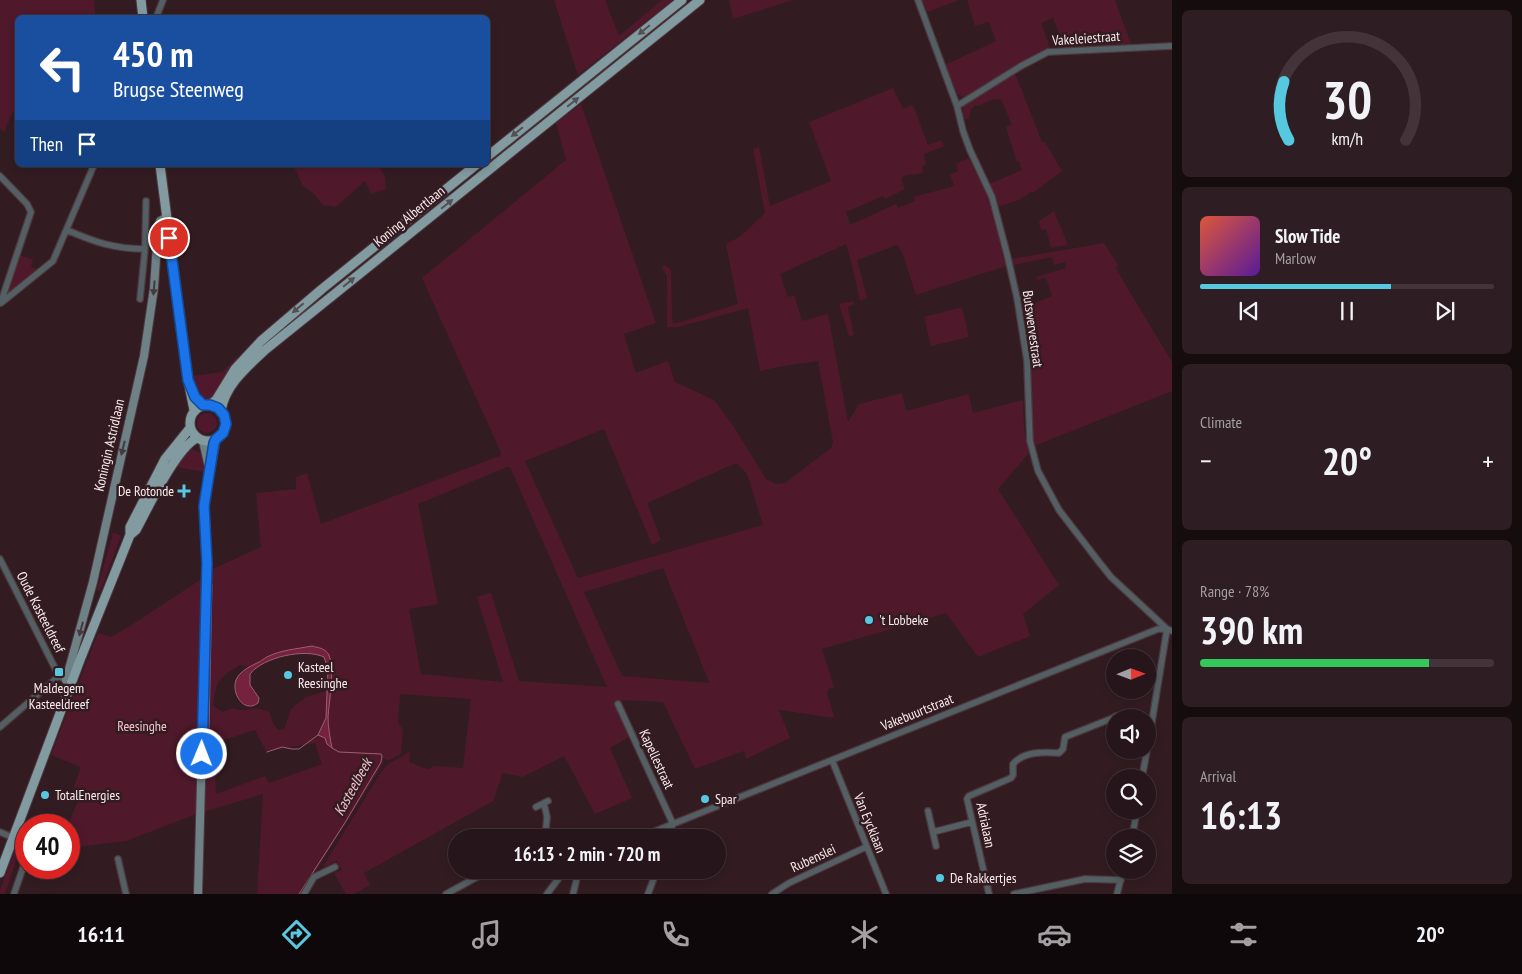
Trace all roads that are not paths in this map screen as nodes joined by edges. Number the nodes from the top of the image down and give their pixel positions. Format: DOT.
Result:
graph roads {
  1 [pos="141,0"];
  2 [pos="163,0"];
  3 [pos="682,0"];
  4 [pos="700,0"];
  5 [pos="918,0"];
  6 [pos="143,15"];
  7 [pos="157,15"];
  8 [pos="1172,46"];
  9 [pos="957,106"];
  10 [pos="490,154"];
  11 [pos="93,167"];
  12 [pos="160,167"];
  13 [pos="474,167"];
  14 [pos="0,176"];
  15 [pos="146,201"];
  16 [pos="166,217"];
  17 [pos="67,230"];
  18 [pos="144,249"];
  19 [pos="140,299"];
  20 [pos="0,303"];
  21 [pos="188,380"];
  22 [pos="206,405"];
  23 [pos="194,410"];
  24 [pos="221,411"];
  25 [pos="190,428"];
  26 [pos="216,439"];
  27 [pos="200,440"];
  28 [pos="208,473"];
  29 [pos="130,535"];
  30 [pos="0,559"];
  31 [pos="1170,630"];
  32 [pos="65,680"];
  33 [pos="618,704"];
  34 [pos="1155,709"];
  35 [pos="1106,721"];
  36 [pos="0,726"];
  37 [pos="832,760"];
  38 [pos="536,807"];
  39 [pos="928,811"];
  40 [pos="972,822"];
  41 [pos="673,824"];
  42 [pos="546,829"];
  43 [pos="660,829"];
  44 [pos="671,829"];
  45 [pos="0,832"];
  46 [pos="933,832"];
  47 [pos="14,837"];
  48 [pos="936,846"];
  49 [pos="866,848"];
  50 [pos="118,859"];
  51 [pos="335,867"];
  52 [pos="0,873"];
  53 [pos="19,879"];
  54 [pos="474,879"];
  55 [pos="558,879"];
  56 [pos="577,879"];
  57 [pos="654,879"];
  58 [pos="1121,880"];
  59 [pos="14,894"];
  60 [pos="126,894"];
  61 [pos="198,894"];
  62 [pos="304,894"];
  63 [pos="446,894"];
  64 [pos="548,894"];
  65 [pos="573,894"];
  66 [pos="648,894"];
  67 [pos="772,894"];
  68 [pos="886,894"];
  69 [pos="989,894"];
  70 [pos="1014,894"];
  71 [pos="1117,894"];
  1 -- 6 [label="main road"];
  2 -- 7 [label="street"];
  3 -- 10 [label="main road, one-way"];
  24 -- 4 [label="main road, Koning Albertlaan, one-way"];
  5 -- 9 [label="street, Butswervestraat"];
  8 -- 9 [label="street, Vakeleiestraat"];
  9 -- 31 [label="street, Butswervestraat"];
  11 -- 17 [label="street"];
  12 -- 16 [label="main road"];
  13 -- 22 [label="main road, Koning Albertlaan, one-way"];
  14 -- 20 [label="street"];
  15 -- 18 [label="street"];
  16 -- 21 [label="main road"];
  16 -- 32 [label="street, Koningin Astridlaan, one-way"];
  17 -- 18 [label="street"];
  17 -- 20 [label="street"];
  18 -- 19 [label="street"];
  21 -- 22 [label="main road"];
  21 -- 23 [label="main road"];
  22 -- 23 [label="main road"];
  22 -- 24 [label="main road"];
  23 -- 25 [label="main road"];
  24 -- 26 [label="main road"];
  25 -- 27 [label="main road"];
  25 -- 29 [label="main road, Koningin Astridlaan"];
  26 -- 27 [label="main road"];
  26 -- 28 [label="street"];
  27 -- 28 [label="street"];
  27 -- 29 [label="main road, Koningin Astridlaan"];
  28 -- 61 [label="street"];
  29 -- 32 [label="main road, Koningin Astridlaan"];
  30 -- 32 [label="street, Oude Kasteeldreef"];
  31 -- 34 [label="street"];
  31 -- 37 [label="street, Vakebuurtstraat"];
  32 -- 36 [label="street"];
  32 -- 47 [label="main road, Koningin Astridlaan"];
  33 -- 41 [label="street, Kapellestraat"];
  35 -- 40 [label="street, Adrialaan"];
  37 -- 41 [label="street, Vakebuurtstraat"];
  37 -- 49 [label="street, Van Eycklaan"];
  38 -- 42 [label="street"];
  39 -- 46 [label="street"];
  40 -- 46 [label="street"];
  40 -- 69 [label="street, Adrialaan"];
  41 -- 43 [label="street, Vakebuurtstraat"];
  41 -- 44 [label="street"];
  45 -- 47 [label="street"];
  46 -- 48 [label="street"];
  47 -- 52 [label="main road, Koningin Astridlaan"];
  49 -- 67 [label="street, Rubenslei"];
  49 -- 68 [label="street, Van Eycklaan"];
  50 -- 60 [label="street"];
  51 -- 62 [label="street"];
  53 -- 59 [label="street"];
  54 -- 63 [label="street"];
  55 -- 64 [label="street"];
  56 -- 65 [label="street"];
  57 -- 66 [label="street"];
  58 -- 70 [label="street"];
  58 -- 71 [label="street"];
}
